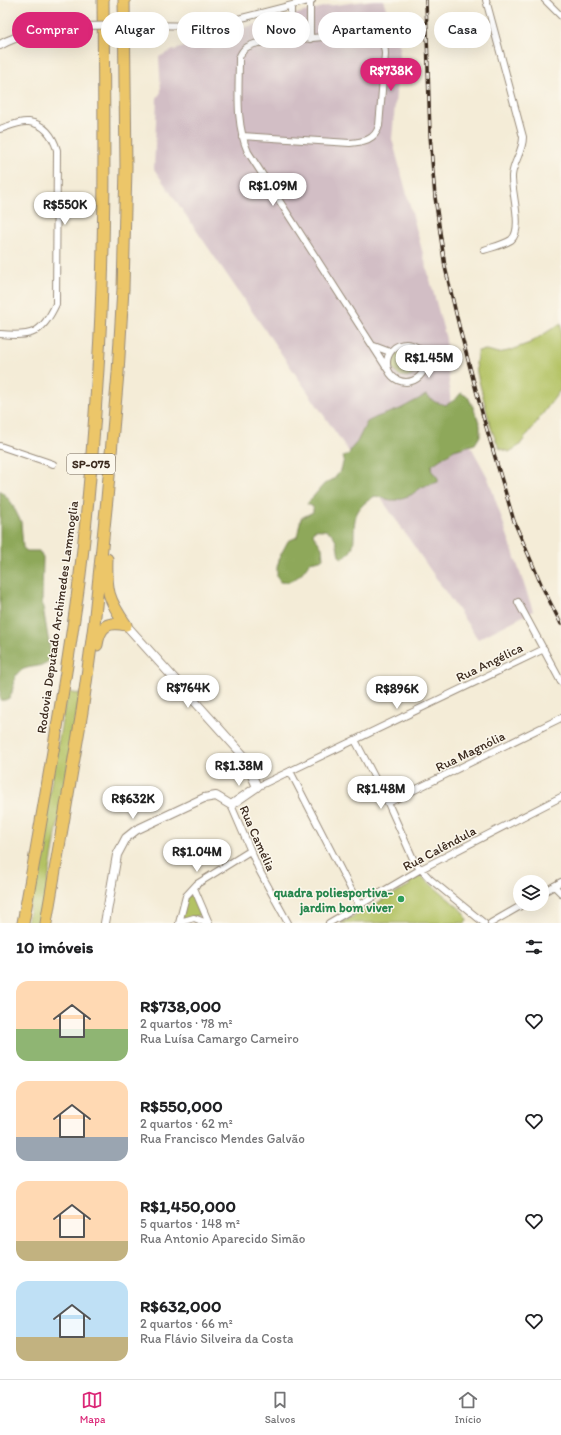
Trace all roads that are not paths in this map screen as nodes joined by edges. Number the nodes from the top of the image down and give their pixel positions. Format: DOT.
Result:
graph roads {
  1 [pos="103,0"];
  2 [pos="124,0"];
  3 [pos="311,0"];
  4 [pos="486,0"];
  5 [pos="545,0"];
  6 [pos="291,6"];
  7 [pos="291,12"];
  8 [pos="561,16"];
  9 [pos="93,26"];
  10 [pos="12,39"];
  11 [pos="310,39"];
  12 [pos="252,44"];
  13 [pos="0,45"];
  14 [pos="0,129"];
  15 [pos="242,136"];
  16 [pos="484,250"];
  17 [pos="0,334"];
  18 [pos="374,346"];
  19 [pos="390,352"];
  20 [pos="388,370"];
  21 [pos="0,446"];
  22 [pos="53,464"];
  23 [pos="107,499"];
  24 [pos="518,602"];
  25 [pos="126,625"];
  26 [pos="544,649"];
  27 [pos="561,682"];
  28 [pos="82,712"];
  29 [pos="561,718"];
  30 [pos="355,740"];
  31 [pos="290,771"];
  32 [pos="258,787"];
  33 [pos="561,797"];
  34 [pos="388,803"];
  35 [pos="231,804"];
  36 [pos="250,851"];
  37 [pos="421,869"];
  38 [pos="561,882"];
  39 [pos="554,886"];
  40 [pos="194,888"];
  41 [pos="549,889"];
  42 [pos="561,892"];
  43 [pos="359,905"];
  44 [pos="513,910"];
  45 [pos="23,923"];
  46 [pos="46,923"];
  47 [pos="106,923"];
  48 [pos="179,923"];
  49 [pos="208,923"];
  50 [pos="288,923"];
  51 [pos="329,923"];
  52 [pos="484,923"];
  53 [pos="491,923"];
  1 -- 45 [label="highway, Rodovia Deputado Archimedes Lammoglia / SP-075"];
  2 -- 23 [label="highway, SP-075"];
  3 -- 6 [label="street"];
  3 -- 11 [label="street"];
  4 -- 16 [label="street"];
  5 -- 8 [label="street"];
  6 -- 7 [label="street"];
  6 -- 9 [label="street, bridge"];
  10 -- 13 [label="street"];
  11 -- 15 [label="street"];
  12 -- 15 [label="street"];
  14 -- 17 [label="street"];
  15 -- 18 [label="street"];
  18 -- 19 [label="street"];
  18 -- 20 [label="street"];
  19 -- 20 [label="street"];
  19 -- 20 [label="street"];
  21 -- 22 [label="street"];
  23 -- 25 [label="highway"];
  23 -- 28 [label="highway, SP-075"];
  24 -- 26 [label="street"];
  25 -- 28 [label="highway"];
  25 -- 32 [label="street"];
  26 -- 27 [label="street"];
  26 -- 30 [label="street, Rua Angélica"];
  28 -- 46 [label="highway, SP-075"];
  29 -- 34 [label="street, Rua Magnólia"];
  30 -- 31 [label="street, Rua Angélica"];
  30 -- 34 [label="street"];
  31 -- 32 [label="street, Rua Angélica"];
  31 -- 43 [label="street"];
  32 -- 35 [label="street, Rua Angélica"];
  33 -- 37 [label="street, Rua Calêndula"];
  34 -- 37 [label="street"];
  35 -- 36 [label="street, Rua Camélia"];
  35 -- 47 [label="street"];
  36 -- 40 [label="street"];
  36 -- 50 [label="street, Rua Camélia"];
  37 -- 43 [label="street, Rua Calêndula"];
  37 -- 52 [label="street"];
  38 -- 39 [label="street"];
  39 -- 41 [label="street"];
  39 -- 42 [label="street"];
  40 -- 48 [label="street"];
  40 -- 49 [label="street"];
  43 -- 51 [label="street, Rua Calêndula"];
  44 -- 53 [label="street"];
  48 -- 49 [label="street"];
}
